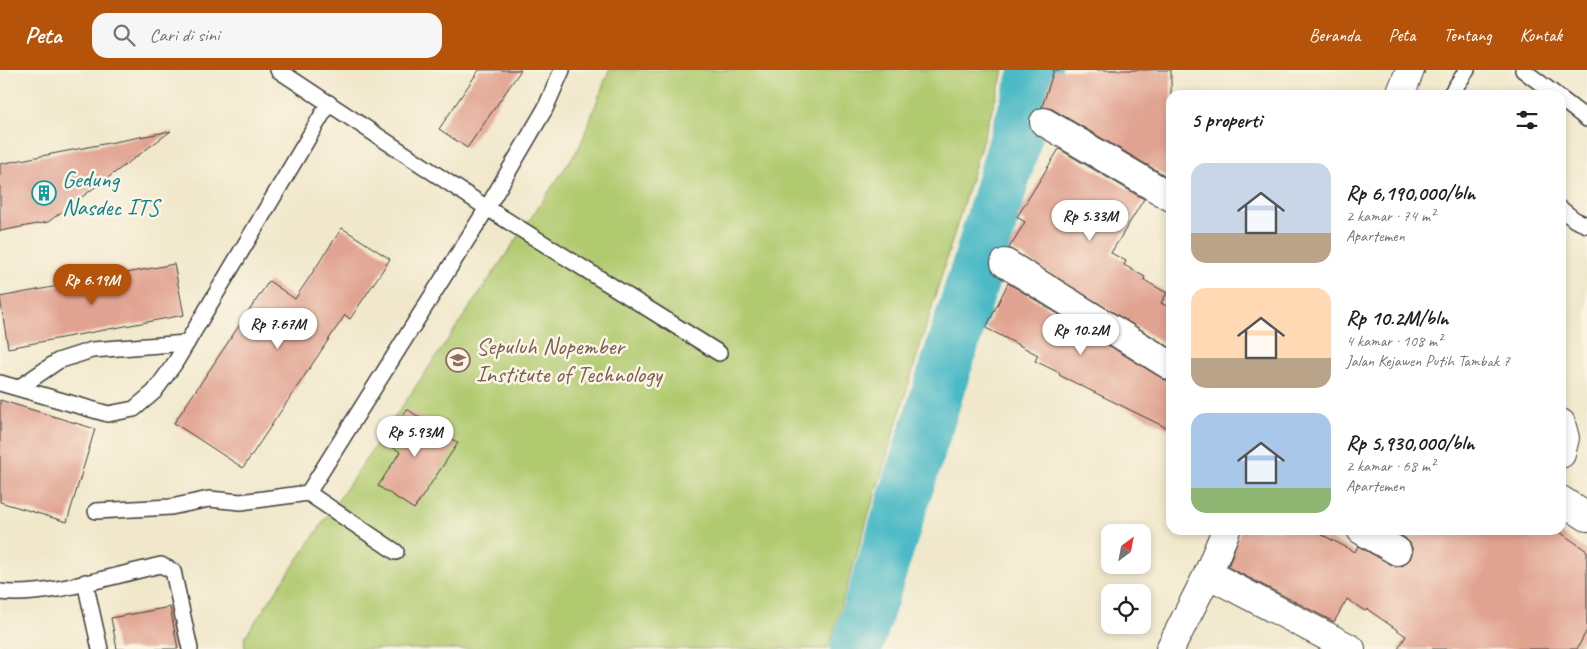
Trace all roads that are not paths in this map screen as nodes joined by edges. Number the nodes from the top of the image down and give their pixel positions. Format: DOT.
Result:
graph roads {
  1 [pos="278,70"];
  2 [pos="562,70"];
  3 [pos="1410,70"];
  4 [pos="1467,70"];
  5 [pos="1523,70"];
  6 [pos="1402,90"];
  7 [pos="1453,90"];
  8 [pos="1549,90"];
  9 [pos="329,103"];
  10 [pos="1566,103"];
  11 [pos="1587,119"];
  12 [pos="1044,122"];
  13 [pos="1166,194"];
  14 [pos="487,208"];
  15 [pos="1566,212"];
  16 [pos="1587,224"];
  17 [pos="1005,264"];
  18 [pos="187,343"];
  19 [pos="719,353"];
  20 [pos="1166,363"];
  21 [pos="0,383"];
  22 [pos="20,387"];
  23 [pos="308,493"];
  24 [pos="1566,503"];
  25 [pos="96,511"];
  26 [pos="1587,517"];
  27 [pos="1224,535"];
  28 [pos="1370,535"];
  29 [pos="1397,551"];
  30 [pos="396,552"];
  31 [pos="1208,574"];
  32 [pos="85,582"];
  33 [pos="0,592"];
  34 [pos="100,649"];
  35 [pos="190,649"];
  36 [pos="1170,649"];
  37 [pos="1351,649"];
  1 -- 9 [label="lane"];
  2 -- 14 [label="lane"];
  3 -- 6 [label="street"];
  4 -- 7 [label="lane"];
  5 -- 8 [label="lane"];
  9 -- 14 [label="lane"];
  9 -- 18 [label="lane"];
  10 -- 11 [label="lane"];
  12 -- 13 [label="street"];
  14 -- 19 [label="lane"];
  14 -- 23 [label="lane"];
  15 -- 16 [label="lane"];
  17 -- 20 [label="street"];
  18 -- 22 [label="lane"];
  18 -- 22 [label="lane"];
  21 -- 22 [label="lane"];
  23 -- 25 [label="lane"];
  23 -- 30 [label="lane"];
  24 -- 26 [label="street"];
  27 -- 31 [label="street"];
  28 -- 29 [label="street"];
  31 -- 36 [label="street"];
  31 -- 37 [label="street"];
  32 -- 33 [label="lane"];
  32 -- 34 [label="lane"];
  32 -- 35 [label="lane"];
}
